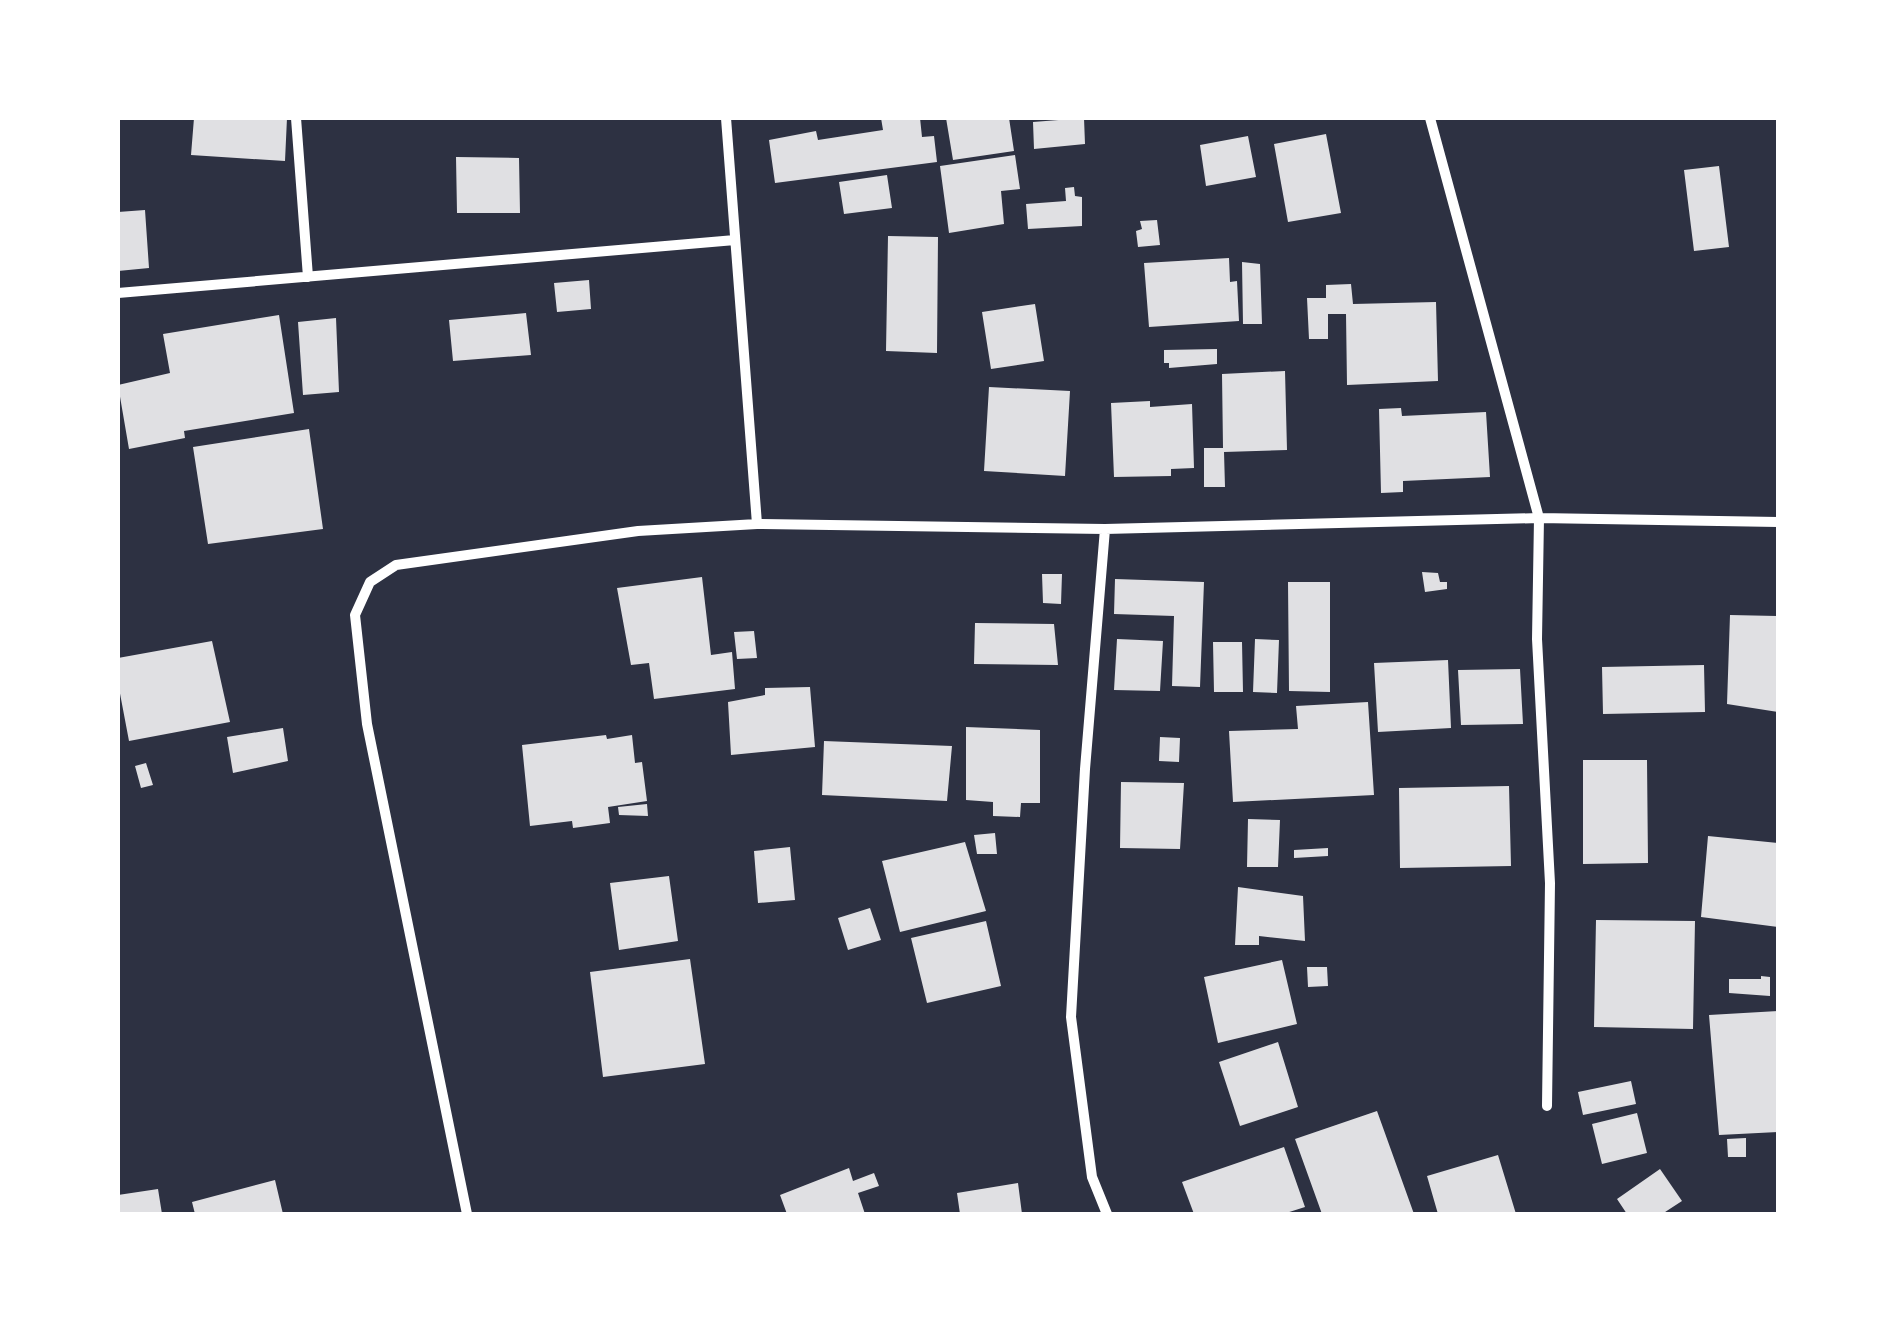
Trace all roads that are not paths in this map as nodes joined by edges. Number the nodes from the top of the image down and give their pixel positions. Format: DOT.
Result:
graph roads {
  1 [pos="296,118"];
  2 [pos="726,118"];
  3 [pos="1430,118"];
  4 [pos="736,240"];
  5 [pos="308,277"];
  6 [pos="118,293"];
  7 [pos="1539,518"];
  8 [pos="1778,522"];
  9 [pos="757,524"];
  10 [pos="1105,529"];
  11 [pos="1548,1106"];
  12 [pos="467,1214"];
  13 [pos="1107,1214"];
  1 -- 5 [label="street"];
  2 -- 4 [label="street"];
  3 -- 7 [label="street"];
  4 -- 5 [label="street"];
  4 -- 9 [label="street"];
  5 -- 6 [label="street"];
  7 -- 8 [label="street"];
  7 -- 10 [label="street"];
  7 -- 11 [label="street"];
  9 -- 10 [label="street"];
  9 -- 12 [label="street"];
  10 -- 13 [label="street"];
}
